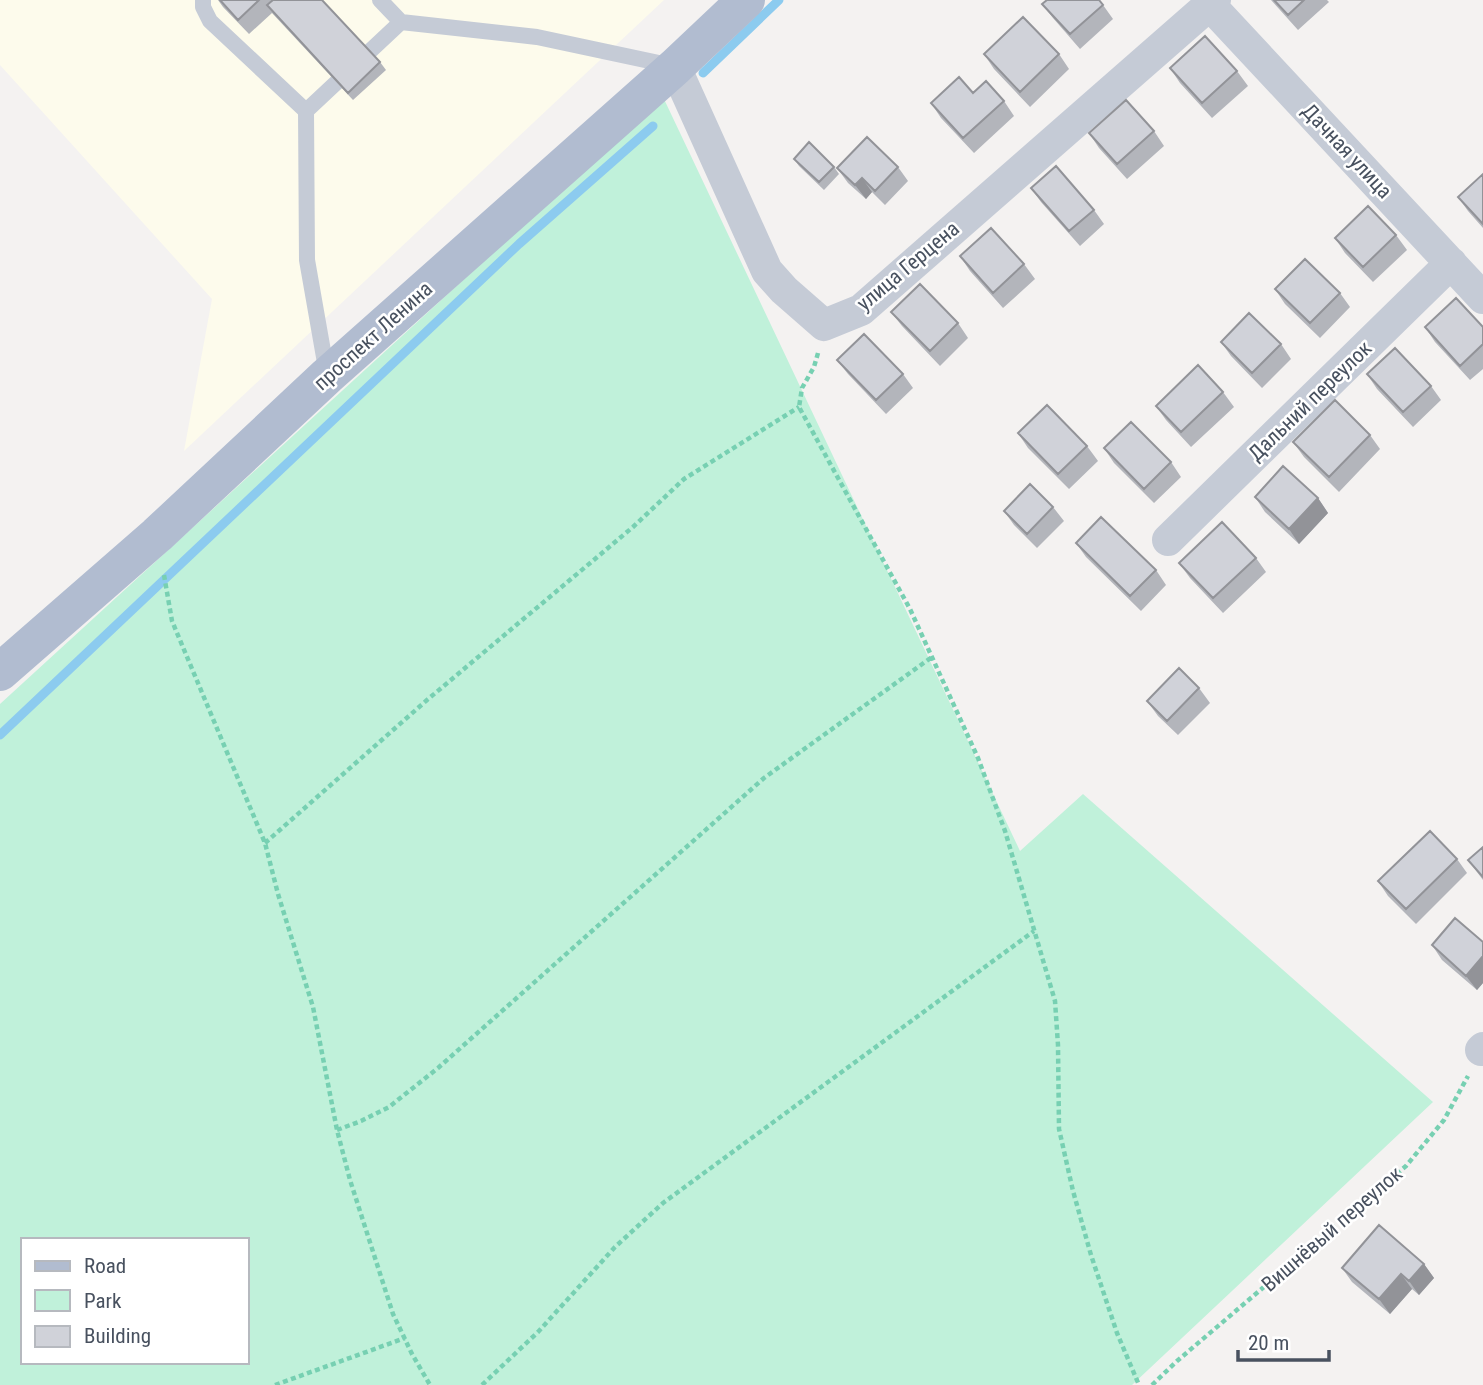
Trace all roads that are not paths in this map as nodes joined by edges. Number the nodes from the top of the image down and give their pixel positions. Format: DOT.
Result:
graph roads {
  1 [pos="203,0"];
  2 [pos="380,0"];
  3 [pos="746,0"];
  4 [pos="1213,2"];
  5 [pos="401,22"];
  6 [pos="675,67"];
  7 [pos="306,111"];
  8 [pos="1451,263"];
  9 [pos="1483,298"];
  10 [pos="327,376"];
  11 [pos="1168,540"];
  12 [pos="0,672"];
  1 -- 7 [label="lane"];
  2 -- 5 [label="lane"];
  3 -- 6 [label="main road, проспект Ленина"];
  4 -- 6 [label="street, улица Герцена"];
  4 -- 8 [label="street, Дачная улица"];
  5 -- 6 [label="lane"];
  5 -- 7 [label="lane"];
  6 -- 10 [label="main road, проспект Ленина"];
  7 -- 10 [label="lane"];
  8 -- 9 [label="street, Дачная улица"];
  8 -- 11 [label="street, Дальний переулок"];
  10 -- 12 [label="main road, проспект Ленина"];
}
